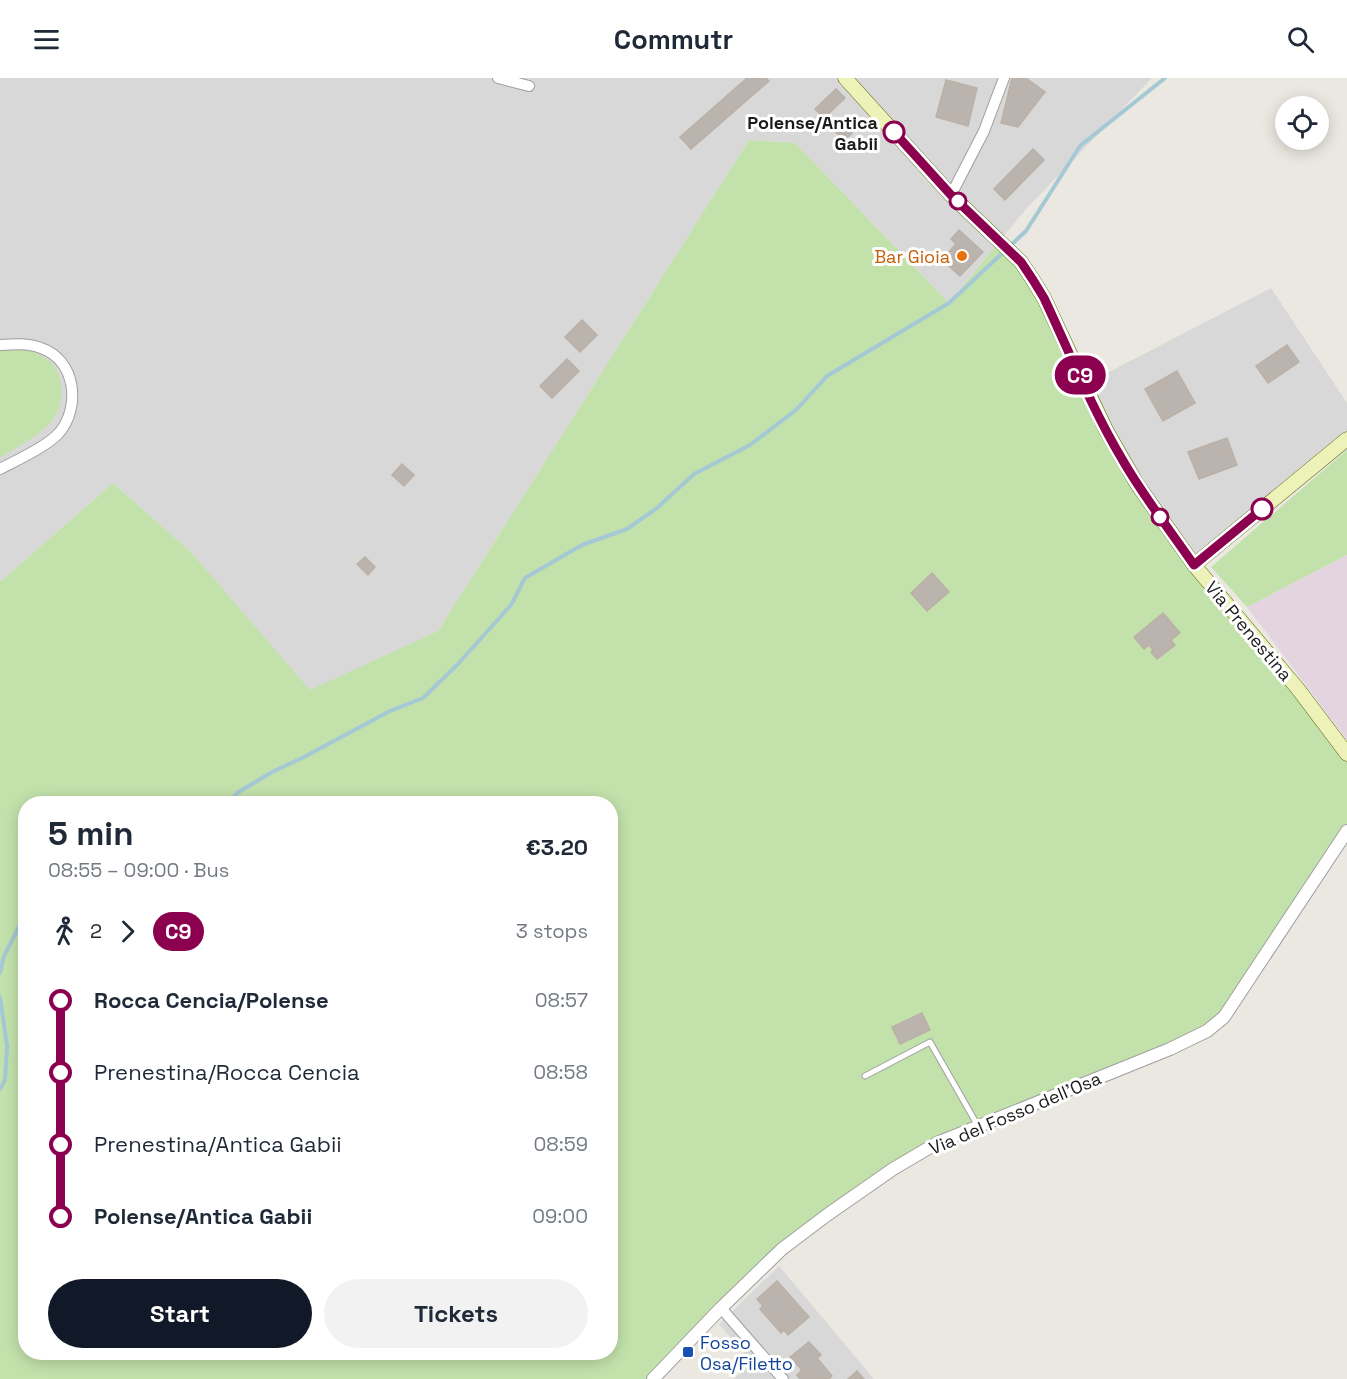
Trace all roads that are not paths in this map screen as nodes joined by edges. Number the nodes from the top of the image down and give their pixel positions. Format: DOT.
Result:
graph roads {
  1 [pos="498,78"];
  2 [pos="1004,78"];
  3 [pos="849,80"];
  4 [pos="529,86"];
  5 [pos="951,195"];
  6 [pos="0,345"];
  7 [pos="1347,439"];
  8 [pos="0,469"];
  9 [pos="1194,565"];
  10 [pos="1347,754"];
  11 [pos="1347,831"];
  12 [pos="865,1076"];
  13 [pos="978,1126"];
  14 [pos="721,1308"];
  15 [pos="653,1379"];
  16 [pos="783,1379"];
  1 -- 4 [label="street"];
  2 -- 5 [label="street"];
  3 -- 5 [label="main road, Via Prenestina"];
  5 -- 9 [label="main road, Via Prenestina"];
  6 -- 8 [label="street"];
  7 -- 9 [label="main road"];
  9 -- 10 [label="main road, Via Prenestina"];
  11 -- 13 [label="street, Via del Fosso dell'Osa"];
  12 -- 13 [label="lane"];
  13 -- 14 [label="street, Via del Fosso dell'Osa"];
  14 -- 15 [label="street, Via del Fosso dell'Osa"];
  14 -- 16 [label="street"];
}
